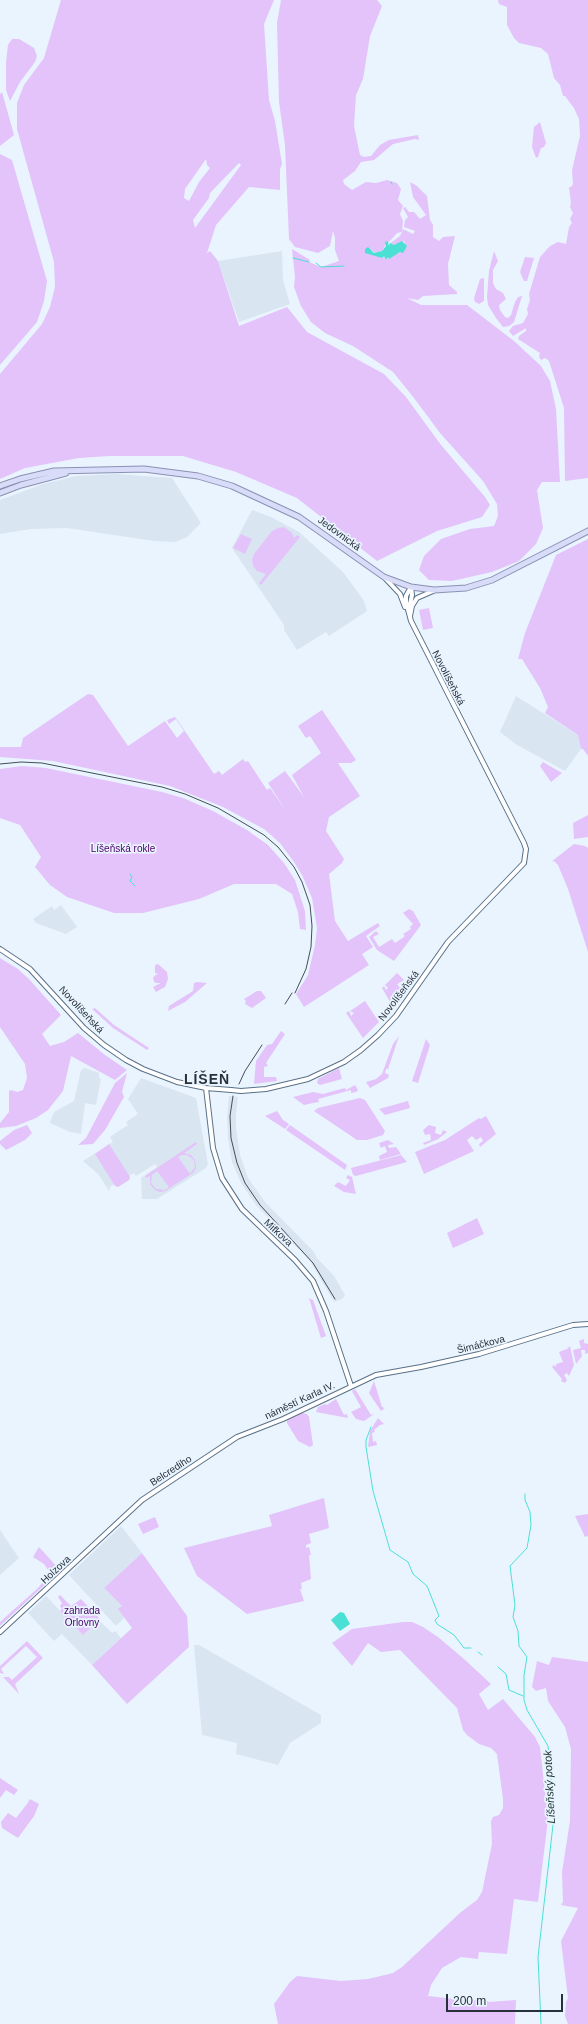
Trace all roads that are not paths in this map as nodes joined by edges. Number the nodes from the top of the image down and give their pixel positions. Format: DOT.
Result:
graph roads {
  1 [pos="70,471"];
  2 [pos="0,486"];
  3 [pos="0,493"];
  4 [pos="588,531"];
  5 [pos="384,577"];
  6 [pos="411,588"];
  7 [pos="434,590"];
  8 [pos="410,618"];
  9 [pos="0,949"];
  10 [pos="206,1088"];
  11 [pos="588,1324"];
  12 [pos="376,1375"];
  13 [pos="351,1386"];
  14 [pos="231,1441"];
  15 [pos="122,1520"];
  16 [pos="0,1632"];
  1 -- 2 [label="main road, Jedovnická"];
  1 -- 3 [label="main road, Jedovnická"];
  1 -- 5 [label="main road, Jedovnická"];
  4 -- 7 [label="main road, Jedovnická"];
  5 -- 6 [label="main road, Jedovnická"];
  5 -- 8 [label="street"];
  6 -- 7 [label="main road, Jedovnická"];
  6 -- 8 [label="street, Novolíšeňská"];
  7 -- 8 [label="street"];
  8 -- 10 [label="street, Novolíšeňská, bridge"];
  9 -- 10 [label="street, Novolíšeňská"];
  10 -- 13 [label="street, Mifkova"];
  11 -- 12 [label="street, Šimáčkova"];
  12 -- 13 [label="street, náměstí Karla IV."];
  13 -- 14 [label="street, náměstí Karla IV."];
  14 -- 15 [label="street, Belcrediho"];
  15 -- 16 [label="street, Holzova"];
}
